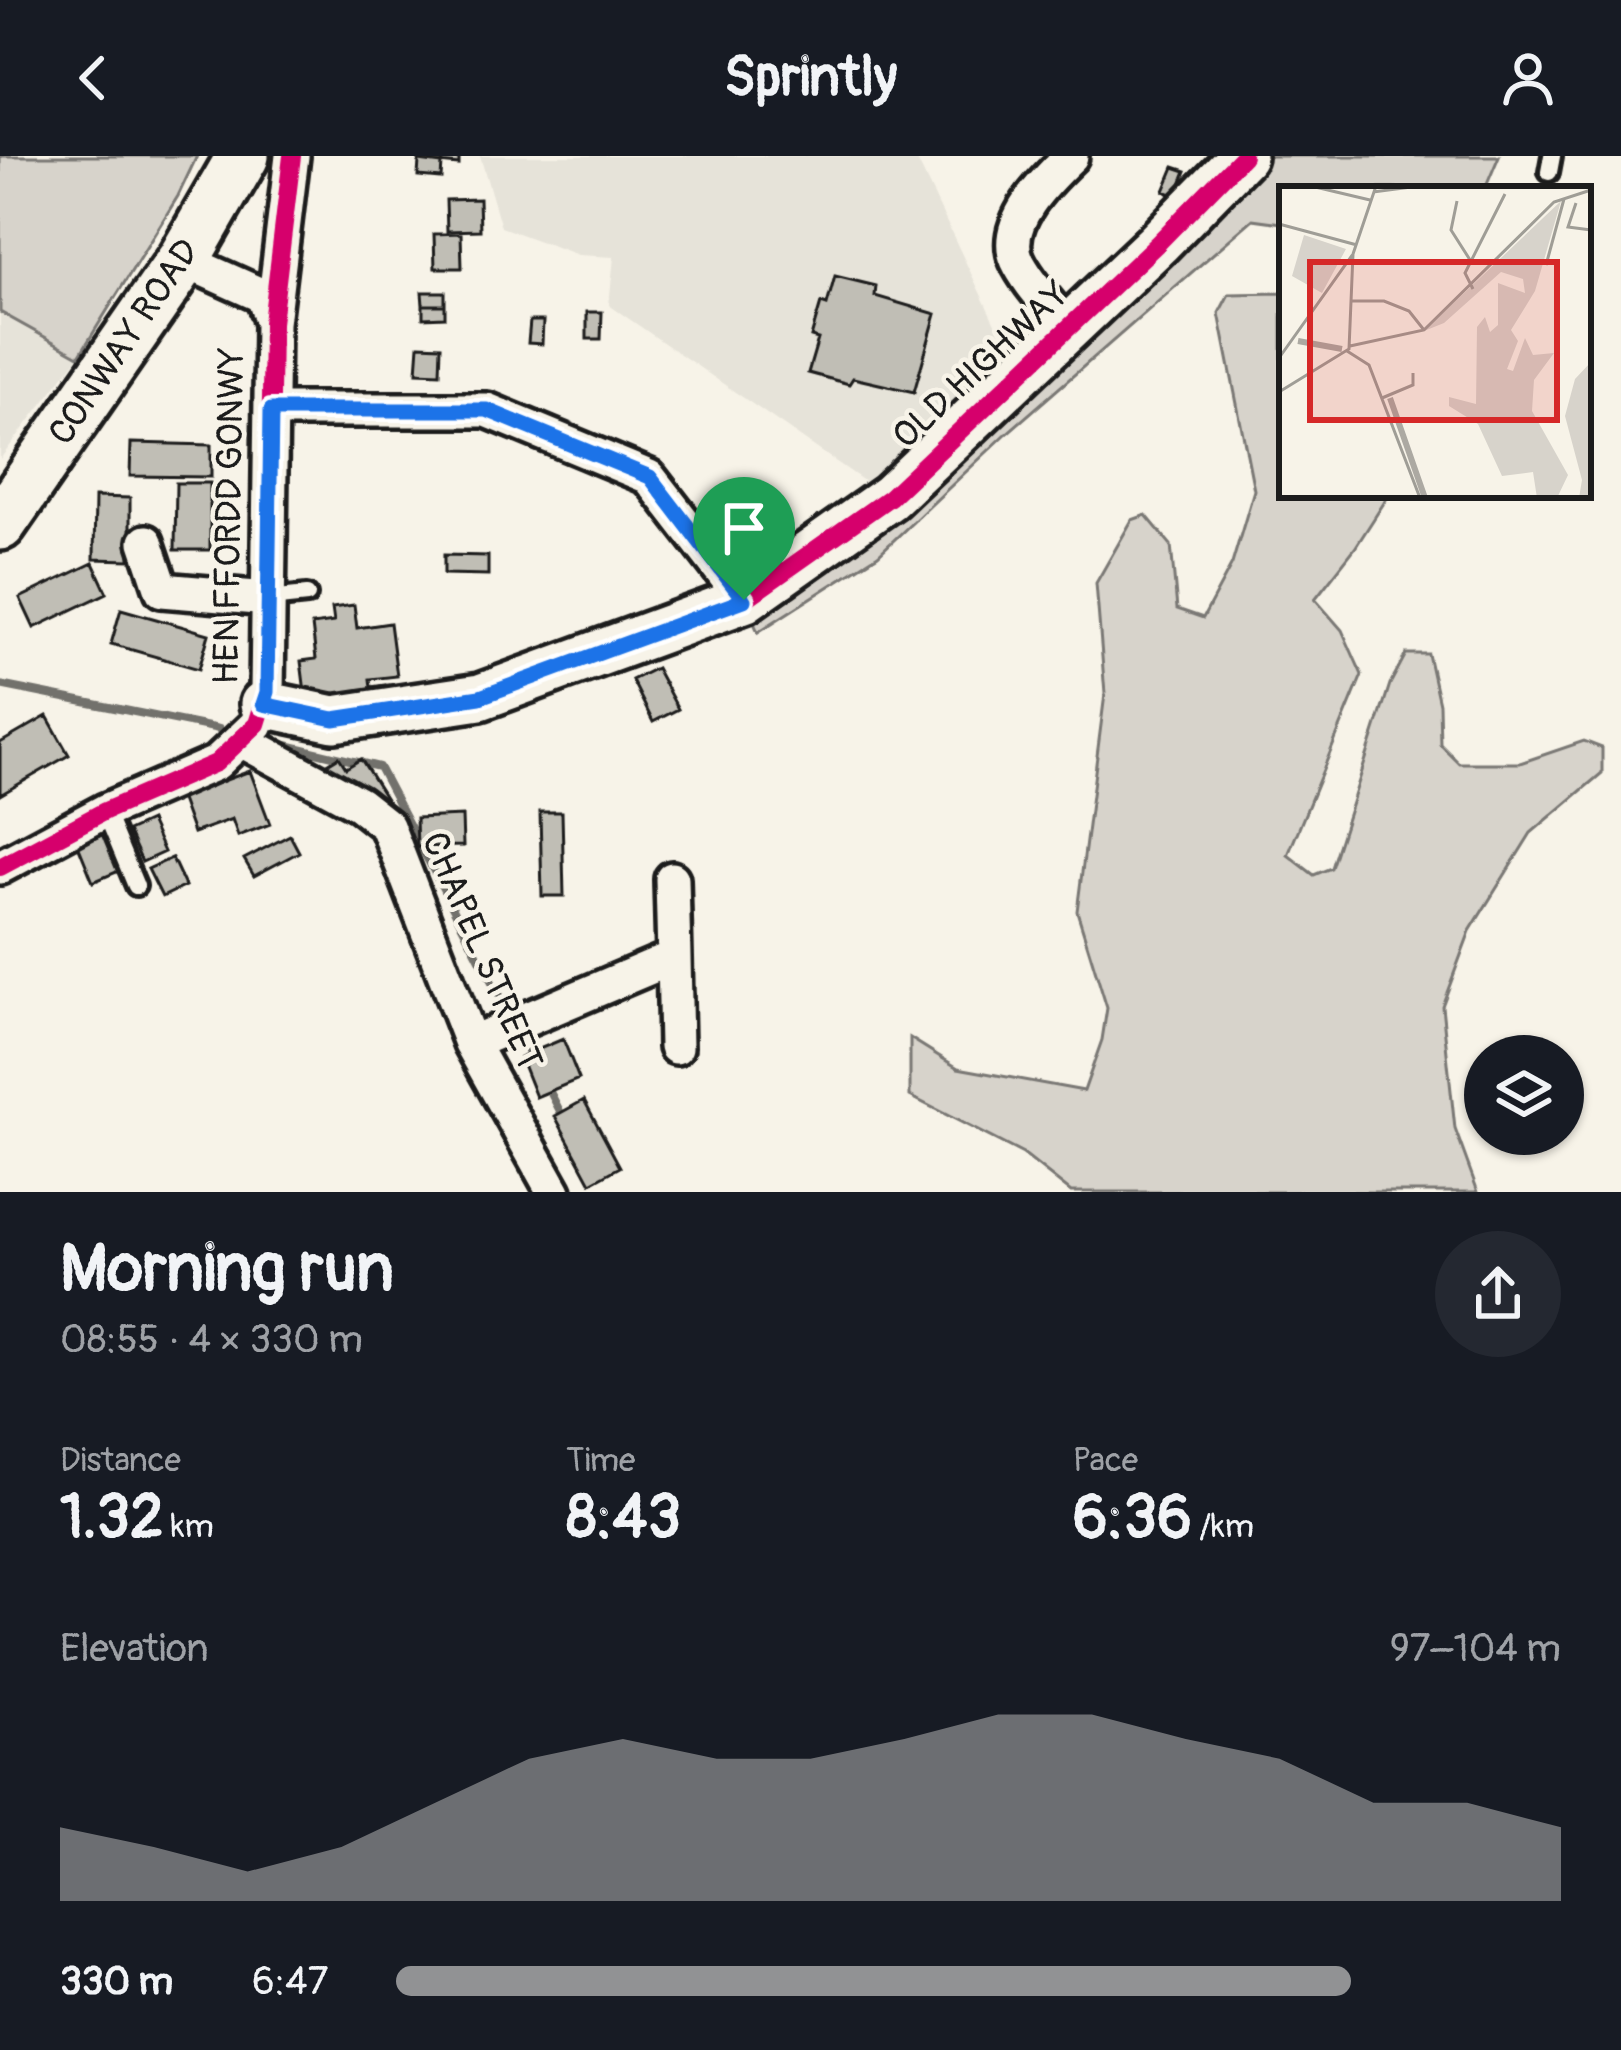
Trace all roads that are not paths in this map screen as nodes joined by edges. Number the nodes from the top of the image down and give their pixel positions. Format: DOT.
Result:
graph roads {
  1 [pos="243,156"];
  2 [pos="292,156"];
  3 [pos="1243,156"];
  4 [pos="1064,158"];
  5 [pos="183,260"];
  6 [pos="272,323"];
  7 [pos="1068,329"];
  8 [pos="271,410"];
  9 [pos="0,524"];
  10 [pos="146,542"];
  11 [pos="308,595"];
  12 [pos="269,599"];
  13 [pos="744,600"];
  14 [pos="252,722"];
  15 [pos="105,811"];
  16 [pos="0,867"];
  17 [pos="672,879"];
  18 [pos="136,886"];
  19 [pos="674,957"];
  20 [pos="471,1043"];
  21 [pos="676,1047"];
  22 [pos="554,1192"];
  1 -- 5 [label="main road, CONWAY ROAD"];
  2 -- 6 [label="street, HEN FFORDD GONWY"];
  3 -- 7 [label="street, OLD HIGHWAY"];
  4 -- 7 [label="street"];
  5 -- 6 [label="street"];
  5 -- 9 [label="main road, CONWAY ROAD"];
  6 -- 8 [label="street, HEN FFORDD GONWY"];
  7 -- 13 [label="street, OLD HIGHWAY"];
  8 -- 12 [label="street, HEN FFORDD GONWY"];
  8 -- 13 [label="street"];
  10 -- 12 [label="street"];
  11 -- 12 [label="lane"];
  12 -- 14 [label="street, HEN FFORDD GONWY"];
  13 -- 14 [label="street, OLD HIGHWAY"];
  14 -- 15 [label="street"];
  14 -- 20 [label="street, CHAPEL STREET"];
  15 -- 16 [label="street"];
  15 -- 18 [label="lane"];
  17 -- 19 [label="street"];
  19 -- 20 [label="street"];
  19 -- 21 [label="street"];
  20 -- 22 [label="street, CHAPEL STREET"];
}
